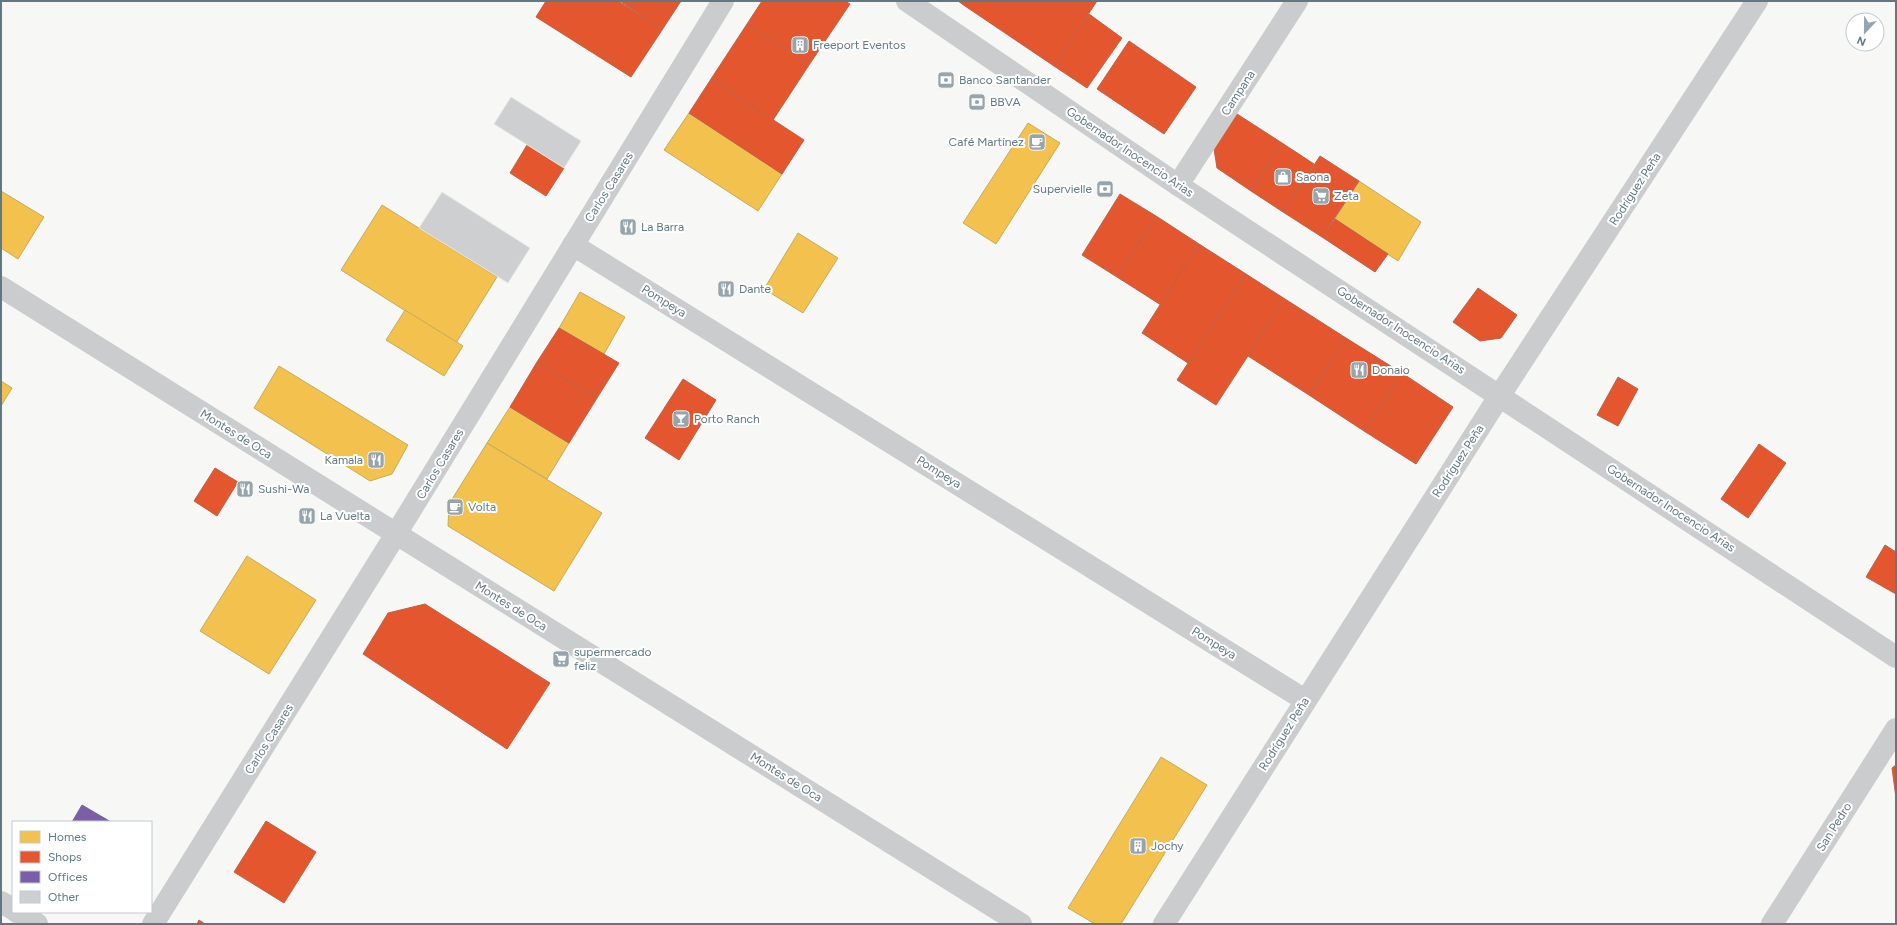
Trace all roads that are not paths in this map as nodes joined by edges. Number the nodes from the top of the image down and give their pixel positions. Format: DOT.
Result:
graph roads {
  1 [pos="723,1"];
  2 [pos="907,1"];
  3 [pos="1297,1"];
  4 [pos="1757,1"];
  5 [pos="1178,185"];
  6 [pos="573,245"];
  7 [pos="1,287"];
  8 [pos="1500,395"];
  9 [pos="396,534"];
  10 [pos="1896,657"];
  11 [pos="1305,700"];
  12 [pos="1896,729"];
  13 [pos="1,902"];
  14 [pos="12,908"];
  15 [pos="19,913"];
  16 [pos="37,924"];
  17 [pos="153,924"];
  18 [pos="1021,924"];
  19 [pos="1164,924"];
  20 [pos="1772,924"];
  1 -- 6 [label="street, Carlos Casares"];
  2 -- 5 [label="street, Gobernador Inocencio Arias"];
  3 -- 5 [label="street, Campana"];
  4 -- 8 [label="street, Rodríguez Peña"];
  5 -- 8 [label="street, Gobernador Inocencio Arias"];
  6 -- 9 [label="street, Carlos Casares"];
  6 -- 11 [label="street, Pompeya"];
  7 -- 9 [label="street, Montes de Oca"];
  8 -- 10 [label="street, Gobernador Inocencio Arias"];
  8 -- 11 [label="street, Rodríguez Peña"];
  9 -- 17 [label="street, Carlos Casares"];
  9 -- 18 [label="street, Montes de Oca"];
  11 -- 19 [label="street, Rodríguez Peña"];
  12 -- 20 [label="street, San Pedro"];
  13 -- 14 [label="street"];
  15 -- 16 [label="street"];
}
